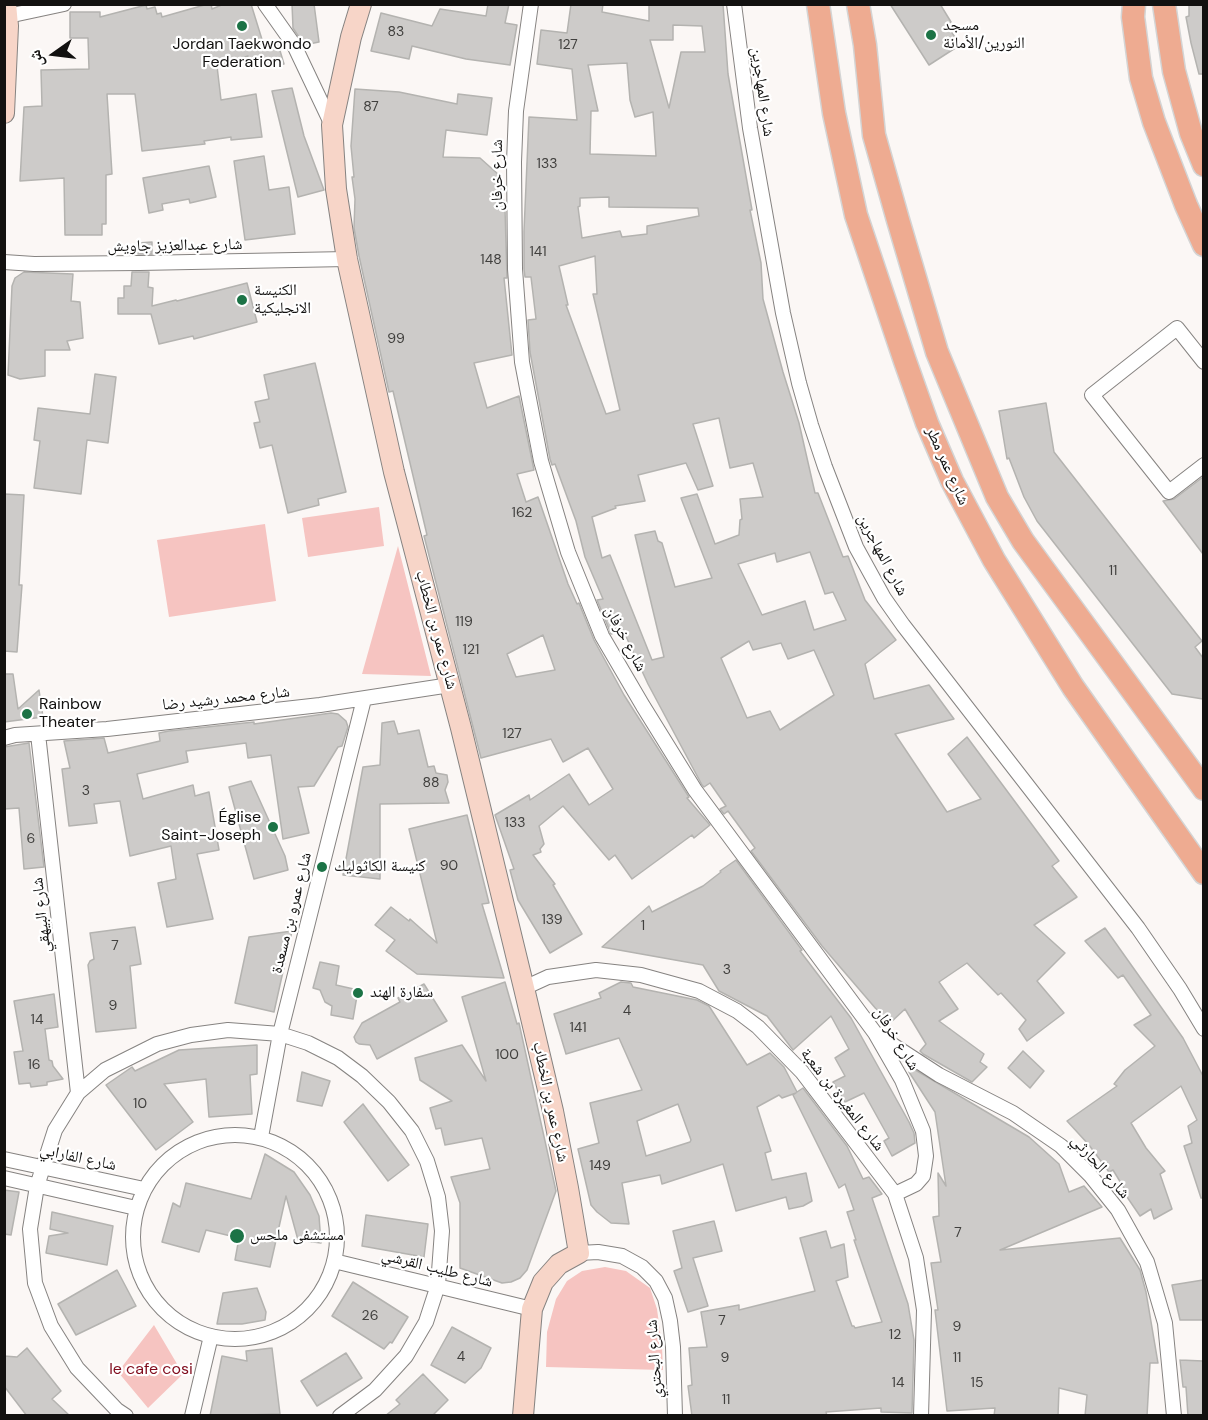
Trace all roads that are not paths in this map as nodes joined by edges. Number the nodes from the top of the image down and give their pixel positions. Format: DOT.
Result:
graph roads {
  1 [pos="64,4"];
  2 [pos="265,4"];
  3 [pos="361,4"];
  4 [pos="531,4"];
  5 [pos="734,4"];
  6 [pos="818,4"];
  7 [pos="858,4"];
  8 [pos="1134,4"];
  9 [pos="1164,4"];
  10 [pos="7,19"];
  11 [pos="4,113"];
  12 [pos="332,125"];
  13 [pos="1203,165"];
  14 [pos="1203,245"];
  15 [pos="347,259"];
  16 [pos="4,262"];
  17 [pos="1203,362"];
  18 [pos="1203,465"];
  19 [pos="450,685"];
  20 [pos="364,699"];
  21 [pos="38,734"];
  22 [pos="4,738"];
  23 [pos="1203,789"];
  24 [pos="1203,873"];
  25 [pos="524,988"];
  26 [pos="1203,1029"];
  27 [pos="875,1033"];
  28 [pos="280,1034"];
  29 [pos="78,1093"];
  30 [pos="261,1137"];
  31 [pos="4,1159"];
  32 [pos="43,1167"];
  33 [pos="4,1178"];
  34 [pos="37,1186"];
  35 [pos="144,1189"];
  36 [pos="895,1194"];
  37 [pos="136,1208"];
  38 [pos="579,1253"];
  39 [pos="334,1261"];
  40 [pos="438,1286"];
  41 [pos="532,1309"];
  42 [pos="211,1336"];
  43 [pos="126,1416"];
  44 [pos="192,1416"];
  45 [pos="340,1416"];
  46 [pos="523,1416"];
  47 [pos="675,1416"];
  48 [pos="921,1416"];
  49 [pos="1174,1416"];
  1 -- 10 [label="street"];
  2 -- 12 [label="street"];
  3 -- 12 [label="street, شارع عمر بن الخطاب"];
  4 -- 27 [label="street, شارع خرفان"];
  5 -- 26 [label="street, شارع المهاجرين"];
  6 -- 24 [label="main road, شارع عمر مطر"];
  7 -- 23 [label="main road, شارع عمر مطر"];
  8 -- 14 [label="main road"];
  9 -- 13 [label="main road"];
  10 -- 11 [label="street"];
  12 -- 15 [label="street, شارع عمر بن الخطاب"];
  15 -- 16 [label="street, شارع عبدالعزيز جاويش"];
  15 -- 19 [label="street, شارع عمر بن الخطاب"];
  17 -- 18 [label="street"];
  19 -- 20 [label="street, شارع محمد رشيد رضا"];
  19 -- 25 [label="street, شارع عمر بن الخطاب"];
  20 -- 21 [label="street, شارع محمد رشيد رضا"];
  20 -- 28 [label="street, شارع عمرو بن مسعدة"];
  21 -- 22 [label="street, شارع محمد رشيد رضا"];
  21 -- 29 [label="street, شارع البيهقي"];
  25 -- 36 [label="street, شارع المغيرة بن شعبة"];
  25 -- 38 [label="street, شارع عمر بن الخطاب"];
  27 -- 36 [label="street, شارع خرفان"];
  27 -- 49 [label="street, شارع الحارثي"];
  28 -- 29 [label="street"];
  28 -- 30 [label="street, شارع عمرو بن مسعدة"];
  28 -- 40 [label="street"];
  29 -- 32 [label="street"];
  30 -- 35 [label="street"];
  30 -- 39 [label="street"];
  31 -- 32 [label="street, شارع الفارابي"];
  32 -- 34 [label="street"];
  32 -- 35 [label="street, شارع الفارابي"];
  33 -- 34 [label="street"];
  34 -- 37 [label="street"];
  34 -- 43 [label="street"];
  35 -- 37 [label="street"];
  36 -- 48 [label="street, شارع المغيرة بن شعبة"];
  37 -- 42 [label="street"];
  38 -- 41 [label="street"];
  38 -- 47 [label="street, شارع البحتري"];
  39 -- 40 [label="street, شارع طليب القرشي"];
  39 -- 42 [label="street"];
  40 -- 41 [label="street, شارع طليب القرشي"];
  40 -- 45 [label="street"];
  41 -- 46 [label="street"];
  42 -- 44 [label="street"];
}
